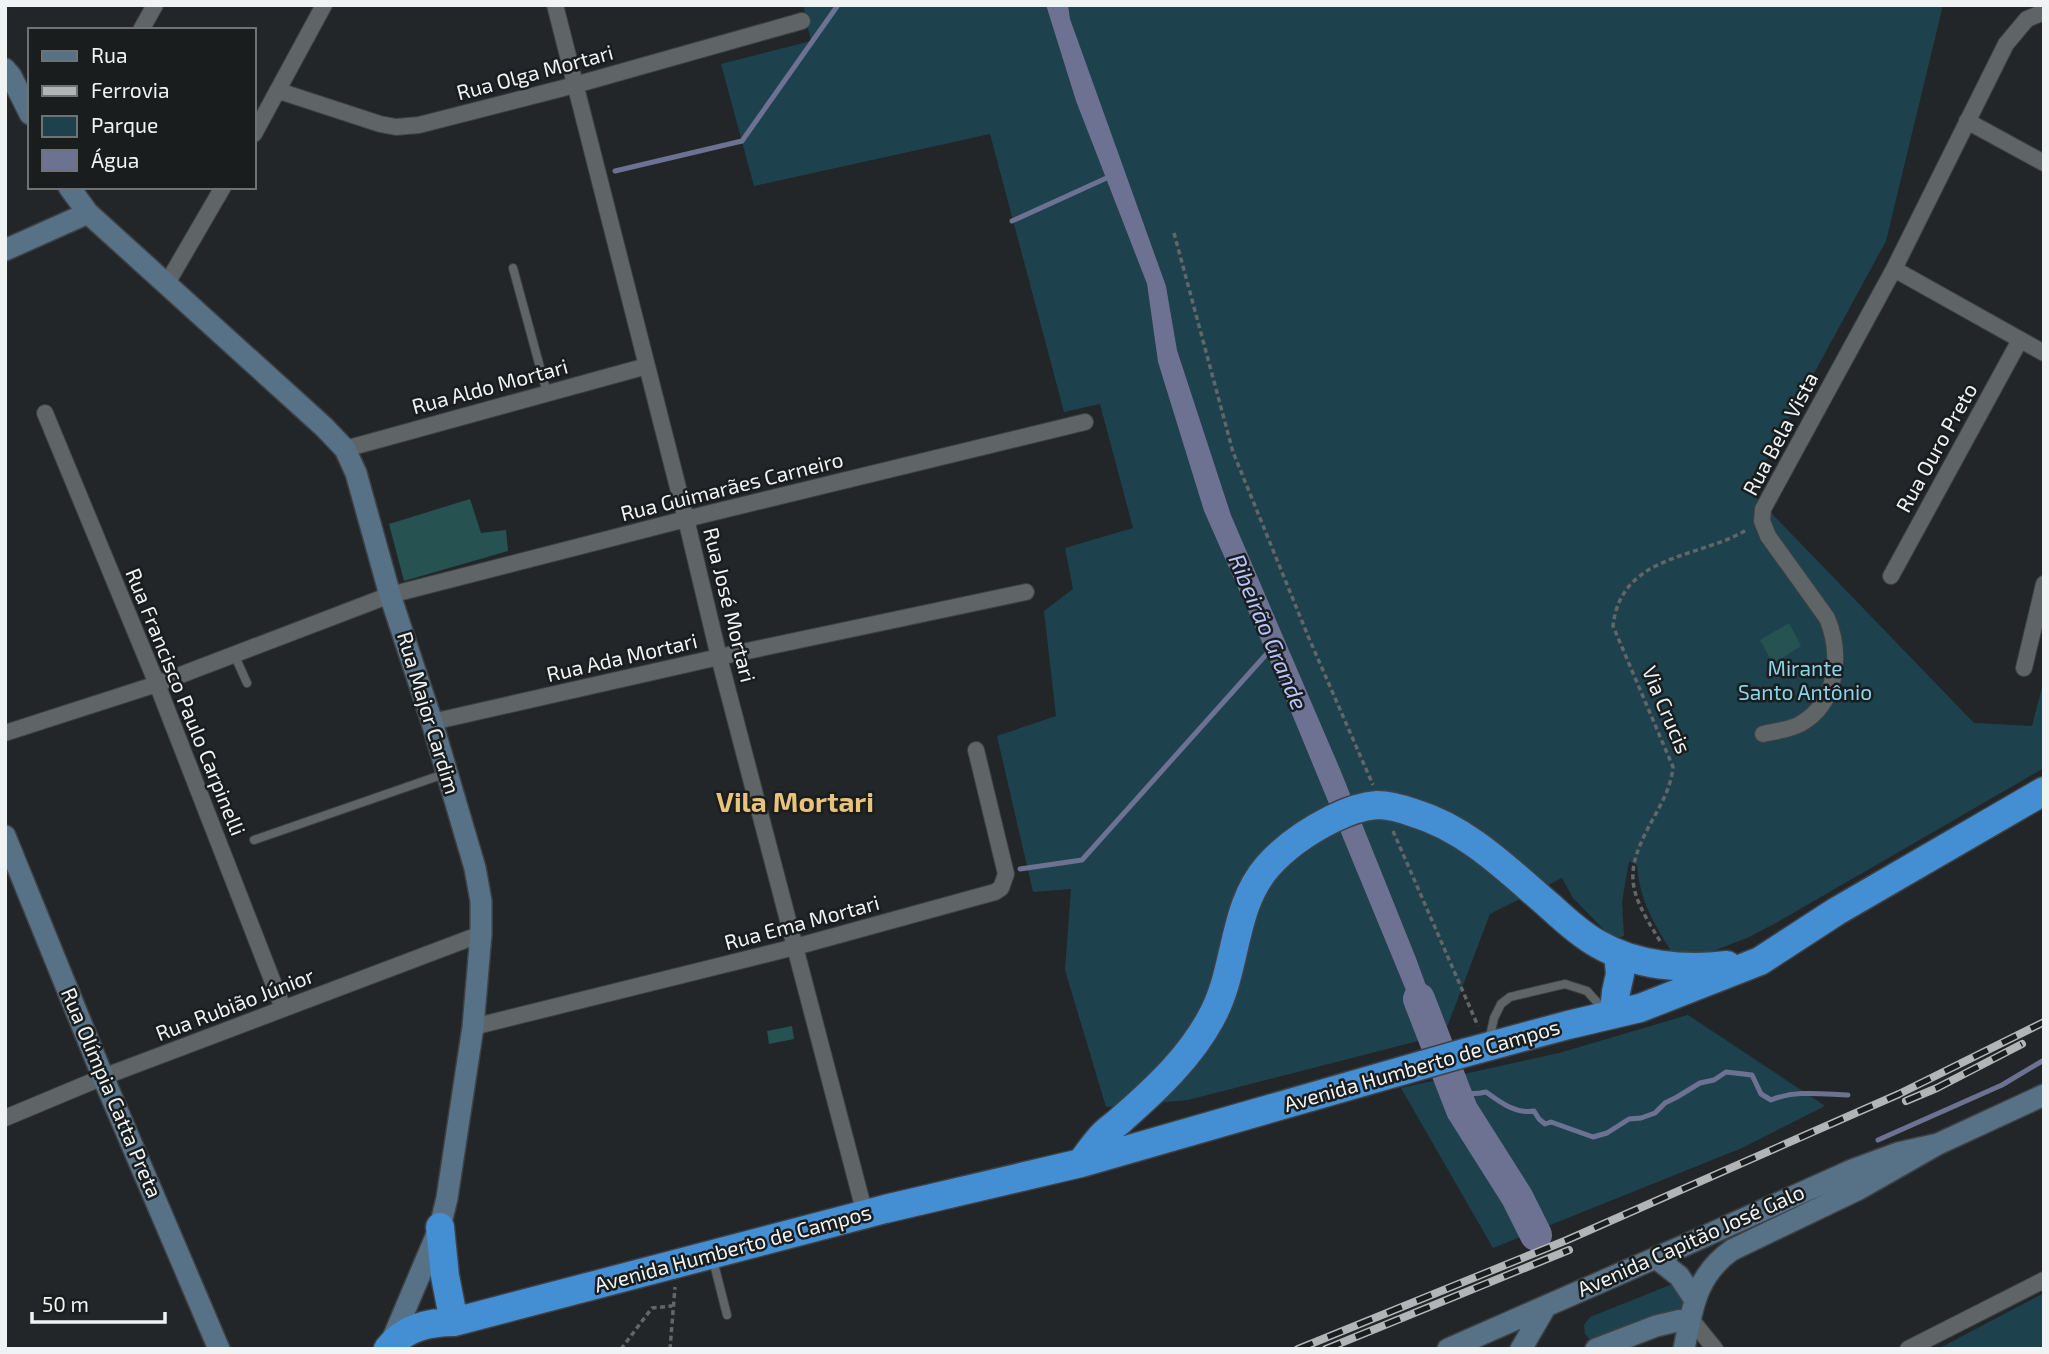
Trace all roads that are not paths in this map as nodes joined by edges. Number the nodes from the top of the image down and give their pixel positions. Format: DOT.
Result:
graph roads {
  1 [pos="155,5"];
  2 [pos="324,5"];
  3 [pos="555,5"];
  4 [pos="2044,12"];
  5 [pos="802,21"];
  6 [pos="142,28"];
  7 [pos="5,69"];
  8 [pos="575,85"];
  9 [pos="279,91"];
  10 [pos="28,110"];
  11 [pos="1967,121"];
  12 [pos="256,131"];
  13 [pos="2044,163"];
  14 [pos="70,189"];
  15 [pos="222,189"];
  16 [pos="88,213"];
  17 [pos="5,250"];
  18 [pos="513,268"];
  19 [pos="1894,270"];
  20 [pos="166,285"];
  21 [pos="2020,340"];
  22 [pos="2044,353"];
  23 [pos="647,366"];
  24 [pos="547,393"];
  25 [pos="46,413"];
  26 [pos="1085,422"];
  27 [pos="345,449"];
  28 [pos="686,519"];
  29 [pos="1891,576"];
  30 [pos="2044,584"];
  31 [pos="1026,592"];
  32 [pos="390,595"];
  33 [pos="234,654"];
  34 [pos="719,657"];
  35 [pos="2024,668"];
  36 [pos="157,684"];
  37 [pos="247,684"];
  38 [pos="432,722"];
  39 [pos="5,733"];
  40 [pos="1763,734"];
  41 [pos="976,750"];
  42 [pos="447,773"];
  43 [pos="2044,791"];
  44 [pos="5,836"];
  45 [pos="254,840"];
  46 [pos="481,934"];
  47 [pos="795,947"];
  48 [pos="1618,954"];
  49 [pos="1760,961"];
  50 [pos="283,1008"];
  51 [pos="1611,1014"];
  52 [pos="473,1027"];
  53 [pos="1475,1050"];
  54 [pos="103,1077"];
  55 [pos="2044,1095"];
  56 [pos="5,1118"];
  57 [pos="1938,1144"];
  58 [pos="1081,1163"];
  59 [pos="864,1214"];
  60 [pos="440,1227"];
  61 [pos="711,1253"];
  62 [pos="1656,1258"];
  63 [pos="2044,1280"];
  64 [pos="1546,1306"];
  65 [pos="1693,1309"];
  66 [pos="727,1315"];
  67 [pos="454,1322"];
  68 [pos="1656,1326"];
  69 [pos="1685,1345"];
  70 [pos="389,1347"];
  71 [pos="1714,1348"];
  72 [pos="219,1349"];
  73 [pos="1448,1349"];
  74 [pos="1521,1349"];
  75 [pos="1596,1349"];
  76 [pos="1908,1349"];
  1 -- 6 [label="street"];
  2 -- 9 [label="street"];
  3 -- 8 [label="street, Rua José Mortari"];
  4 -- 11 [label="street, Rua Bela Vista"];
  5 -- 8 [label="street, Rua Olga Mortari"];
  7 -- 10 [label="street"];
  8 -- 9 [label="street, Rua Olga Mortari"];
  8 -- 23 [label="street, Rua José Mortari"];
  9 -- 12 [label="street"];
  11 -- 13 [label="street"];
  11 -- 19 [label="street, Rua Bela Vista"];
  14 -- 16 [label="street, Rua Major Cardim"];
  15 -- 20 [label="street"];
  16 -- 17 [label="street"];
  16 -- 20 [label="street, Rua Major Cardim"];
  18 -- 24 [label="lane"];
  19 -- 21 [label="street"];
  19 -- 40 [label="street, Rua Bela Vista"];
  20 -- 27 [label="street, Rua Major Cardim"];
  21 -- 22 [label="street"];
  21 -- 29 [label="street, Rua Ouro Preto"];
  23 -- 24 [label="street, Rua Aldo Mortari"];
  23 -- 28 [label="street, Rua José Mortari"];
  24 -- 27 [label="street, Rua Aldo Mortari"];
  25 -- 36 [label="street, Rua Francisco Paulo Carpinelli"];
  26 -- 28 [label="street, Rua Guimarães Carneiro"];
  27 -- 32 [label="street, Rua Major Cardim"];
  28 -- 32 [label="street, Rua Guimarães Carneiro"];
  28 -- 34 [label="street, Rua José Mortari"];
  30 -- 35 [label="street"];
  31 -- 34 [label="street, Rua Ada Mortari"];
  32 -- 33 [label="street, Rua Guimarães Carneiro"];
  32 -- 38 [label="street, Rua Major Cardim"];
  33 -- 36 [label="street, Rua Guimarães Carneiro"];
  33 -- 37 [label="lane"];
  34 -- 38 [label="street, Rua Ada Mortari"];
  34 -- 47 [label="street, Rua José Mortari"];
  36 -- 39 [label="street, Rua Guimarães Carneiro"];
  36 -- 50 [label="street, Rua Francisco Paulo Carpinelli"];
  38 -- 42 [label="street, Rua Major Cardim"];
  41 -- 47 [label="street, Rua Ema Mortari"];
  42 -- 45 [label="lane"];
  42 -- 46 [label="street, Rua Major Cardim"];
  43 -- 49 [label="highway, Avenida Humberto de Campos"];
  44 -- 54 [label="street, Rua Olímpia Catta Preta"];
  46 -- 50 [label="street, Rua Rubião Júnior"];
  46 -- 52 [label="street, Rua Major Cardim"];
  47 -- 52 [label="street, Rua Ema Mortari"];
  47 -- 59 [label="street, Rua José Mortari"];
  48 -- 49 [label="highway, Avenida Humberto de Campos"];
  48 -- 51 [label="highway"];
  48 -- 58 [label="highway, Avenida Humberto de Campos"];
  49 -- 51 [label="highway, Avenida Humberto de Campos"];
  50 -- 54 [label="street, Rua Rubião Júnior"];
  51 -- 53 [label="highway, Avenida Humberto de Campos"];
  51 -- 53 [label="lane"];
  52 -- 60 [label="street, Rua Major Cardim"];
  53 -- 58 [label="highway, Avenida Humberto de Campos"];
  54 -- 56 [label="street, Rua Rubião Júnior"];
  54 -- 72 [label="street, Rua Olímpia Catta Preta"];
  55 -- 57 [label="street, Avenida Capitão José Galo"];
  57 -- 62 [label="street, Avenida Capitão José Galo"];
  57 -- 65 [label="street, Avenida Capitão José Galo"];
  58 -- 59 [label="highway, Avenida Humberto de Campos"];
  59 -- 61 [label="highway, Avenida Humberto de Campos"];
  60 -- 67 [label="highway"];
  60 -- 70 [label="street, Rua Major Cardim"];
  61 -- 66 [label="lane"];
  61 -- 67 [label="highway, Avenida Humberto de Campos"];
  62 -- 64 [label="street, Avenida Capitão José Galo"];
  62 -- 65 [label="street"];
  63 -- 76 [label="street"];
  64 -- 73 [label="street, Avenida Capitão José Galo"];
  64 -- 74 [label="street"];
  65 -- 68 [label="street"];
  65 -- 69 [label="street, Avenida Capitão José Galo"];
  65 -- 71 [label="street"];
  67 -- 70 [label="highway, Avenida Humberto de Campos"];
  68 -- 69 [label="street"];
  68 -- 75 [label="street"];
}
